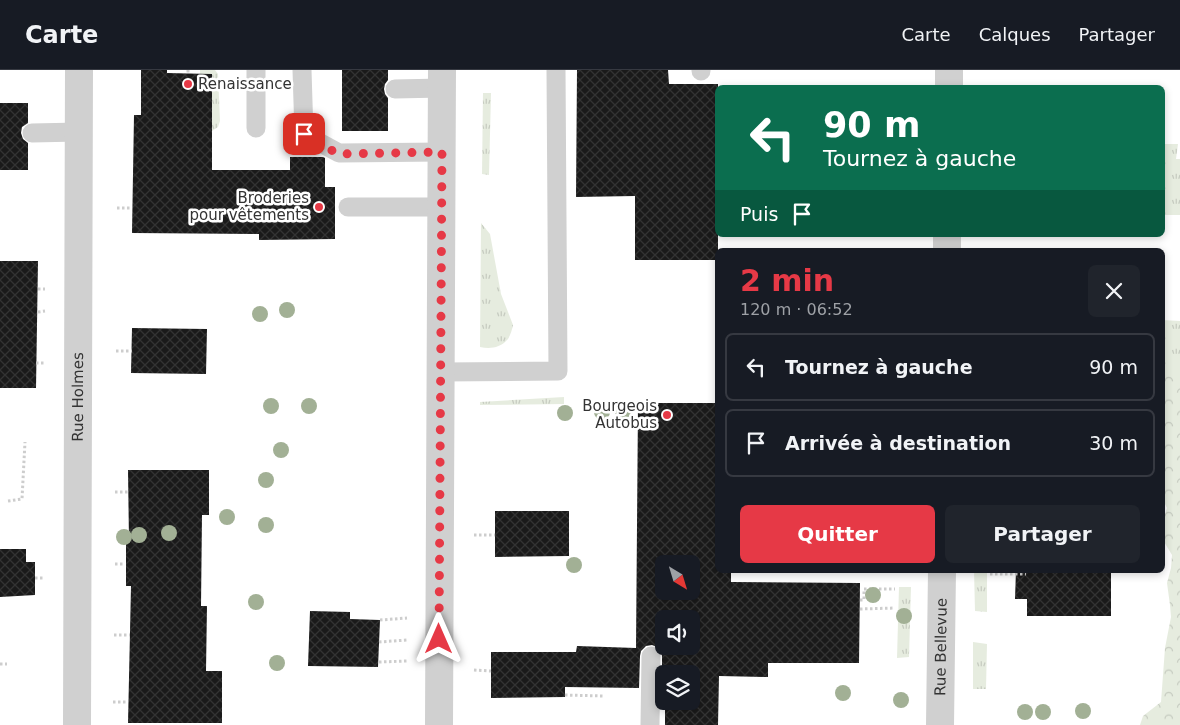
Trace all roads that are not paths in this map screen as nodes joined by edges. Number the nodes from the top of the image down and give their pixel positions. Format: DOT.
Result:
graph roads {
  1 [pos="79,70"];
  2 [pos="256,70"];
  3 [pos="302,70"];
  4 [pos="556,70"];
  5 [pos="949,70"];
  6 [pos="442,79"];
  7 [pos="949,85"];
  8 [pos="395,89"];
  9 [pos="256,128"];
  10 [pos="79,132"];
  11 [pos="32,133"];
  12 [pos="442,152"];
  13 [pos="348,207"];
  14 [pos="441,207"];
  15 [pos="441,372"];
  16 [pos="942,573"];
  17 [pos="651,656"];
  18 [pos="77,725"];
  19 [pos="439,725"];
  20 [pos="650,725"];
  21 [pos="940,725"];
  1 -- 10 [label="street, Rue Holmes"];
  2 -- 9 [label="lane"];
  3 -- 12 [label="lane"];
  4 -- 15 [label="lane"];
  5 -- 7 [label="street"];
  6 -- 8 [label="lane"];
  6 -- 12 [label="street"];
  10 -- 11 [label="lane"];
  10 -- 18 [label="street, Rue Holmes"];
  12 -- 14 [label="street"];
  13 -- 14 [label="lane"];
  14 -- 15 [label="street"];
  15 -- 19 [label="street"];
  16 -- 21 [label="street, Rue Bellevue"];
  17 -- 20 [label="lane"];
}
